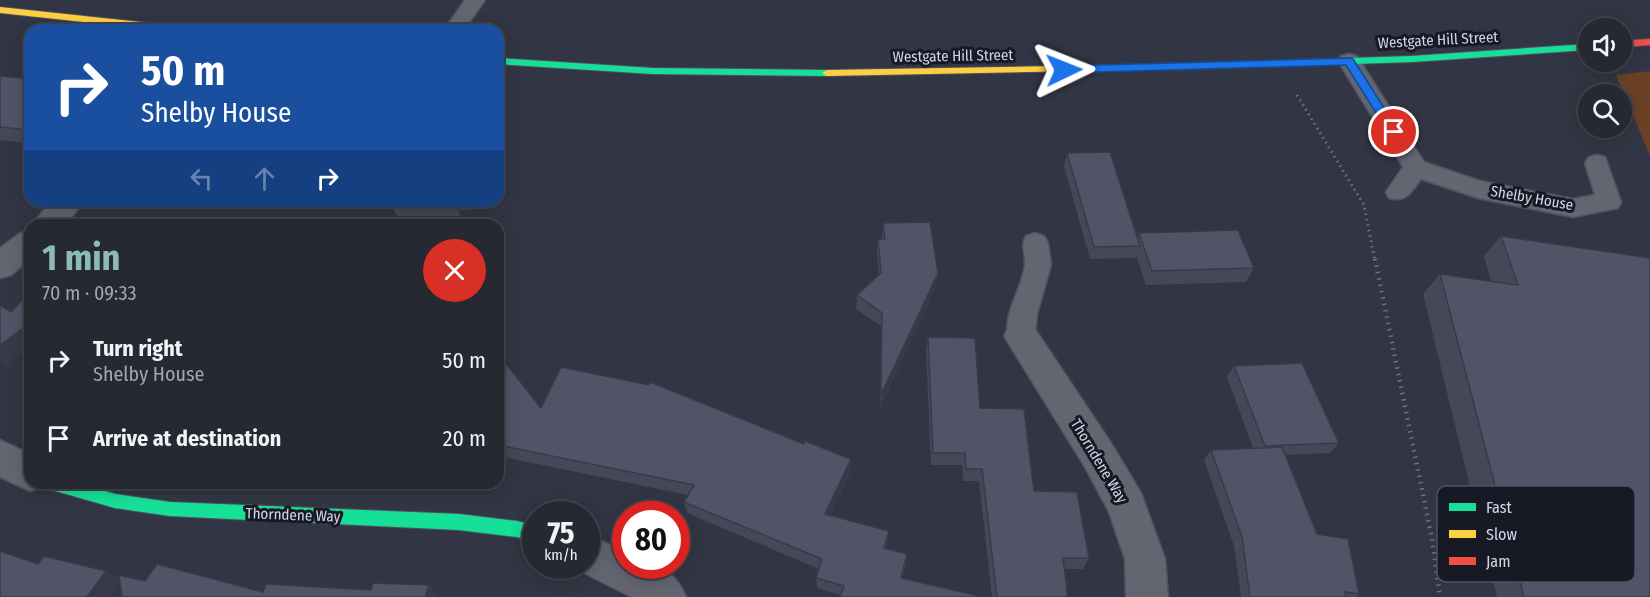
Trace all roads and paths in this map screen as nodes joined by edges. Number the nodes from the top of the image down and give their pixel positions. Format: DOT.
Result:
graph roads {
  1 [pos="476,0"];
  2 [pos="0,10"];
  3 [pos="131,24"];
  4 [pos="458,24"];
  5 [pos="1650,42"];
  6 [pos="1632,43"];
  7 [pos="1578,48"];
  8 [pos="504,61"];
  9 [pos="1349,61"];
  10 [pos="1278,64"];
  11 [pos="1597,163"];
  12 [pos="1416,168"];
  13 [pos="1398,192"];
  14 [pos="64,207"];
  15 [pos="52,219"];
  16 [pos="1035,243"];
  17 [pos="24,247"];
  18 [pos="0,266"];
  19 [pos="1021,336"];
  20 [pos="0,457"];
  21 [pos="24,471"];
  22 [pos="73,489"];
  23 [pos="522,530"];
  24 [pos="600,560"];
  25 [pos="1437,575"];
  26 [pos="1438,582"];
  27 [pos="665,597"];
  28 [pos="1147,597"];
  29 [pos="1440,597"];
  1 -- 4 [label="lane"];
  2 -- 3 [label="main road"];
  5 -- 6 [label="main road"];
  7 -- 9 [label="main road, Westgate Hill Street"];
  8 -- 10 [label="main road, Westgate Hill Street"];
  9 -- 10 [label="main road, Westgate Hill Street"];
  9 -- 12 [label="lane"];
  10 -- 25 [label="path"];
  11 -- 12 [label="lane, Shelby House"];
  12 -- 13 [label="lane"];
  14 -- 15 [label="street"];
  16 -- 19 [label="lane"];
  17 -- 18 [label="street"];
  19 -- 28 [label="street, Thorndene Way"];
  20 -- 21 [label="street"];
  22 -- 23 [label="main road, Thorndene Way"];
  24 -- 27 [label="street"];
  26 -- 29 [label="path"];
}
